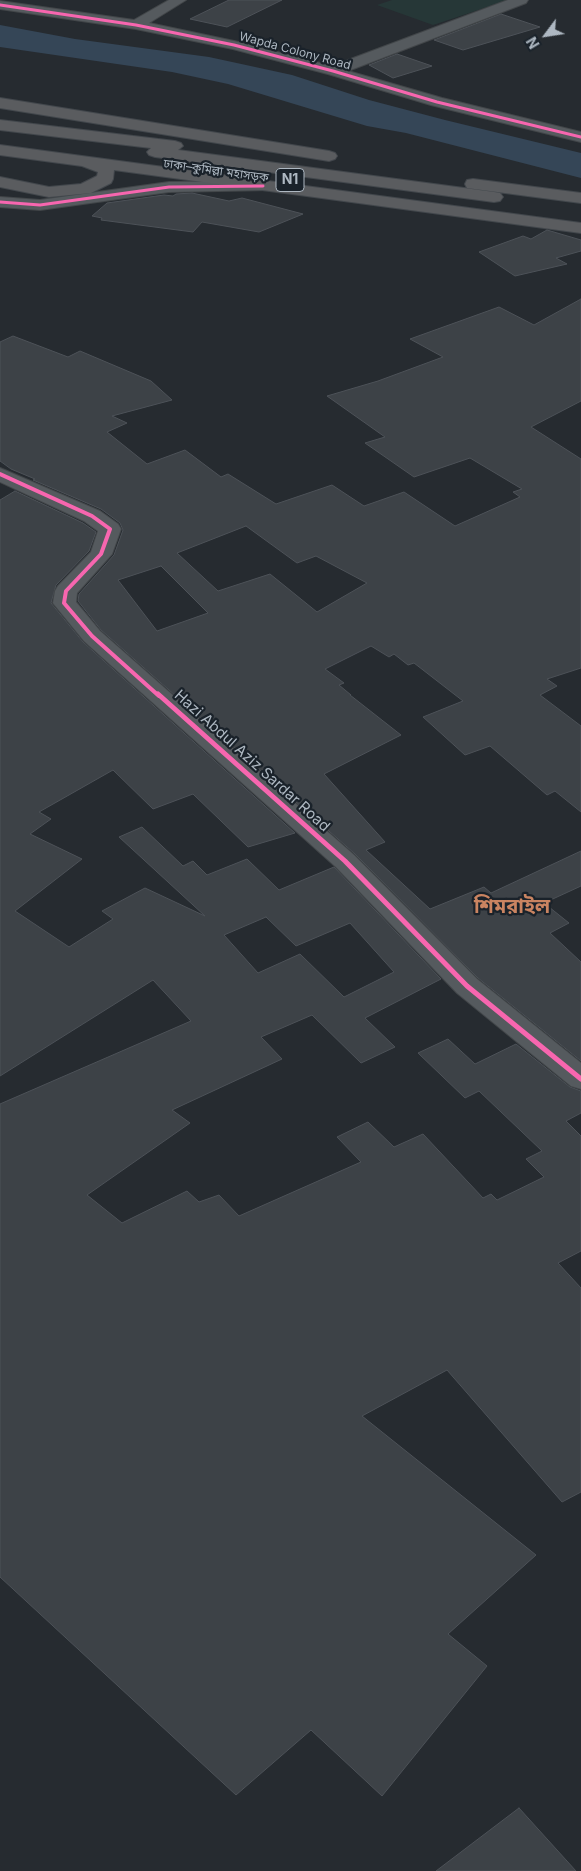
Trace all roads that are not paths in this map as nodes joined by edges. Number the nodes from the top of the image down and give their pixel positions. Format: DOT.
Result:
graph roads {
  1 [pos="179,0"];
  2 [pos="521,0"];
  3 [pos="0,5"];
  4 [pos="136,25"];
  5 [pos="334,71"];
  6 [pos="0,103"];
  7 [pos="0,125"];
  8 [pos="0,133"];
  9 [pos="581,137"];
  10 [pos="0,142"];
  11 [pos="0,150"];
  12 [pos="81,160"];
  13 [pos="348,160"];
  14 [pos="397,168"];
  15 [pos="0,182"];
  16 [pos="483,185"];
  17 [pos="263,186"];
  18 [pos="581,198"];
  19 [pos="0,202"];
  20 [pos="581,209"];
  21 [pos="581,219"];
  22 [pos="581,228"];
  23 [pos="0,474"];
  24 [pos="581,1079"];
  1 -- 4 [label="street"];
  2 -- 5 [label="street"];
  3 -- 4 [label="street, Wapda Colony Road"];
  4 -- 5 [label="street, Wapda Colony Road"];
  5 -- 9 [label="street, Wapda Colony Road"];
  6 -- 13 [label="highway"];
  7 -- 16 [label="highway"];
  8 -- 20 [label="highway, ঢাকা–কুমিল্লা মহাসড়ক / N1"];
  10 -- 21 [label="highway, ঢাকা–কুমিল্লা মহাসড়ক / N1"];
  11 -- 12 [label="highway"];
  12 -- 15 [label="highway"];
  12 -- 17 [label="highway"];
  14 -- 16 [label="highway"];
  16 -- 18 [label="highway"];
  17 -- 19 [label="street"];
  17 -- 22 [label="highway"];
  23 -- 24 [label="street, Hazi Abdul Aziz Sardar Road"];
}
